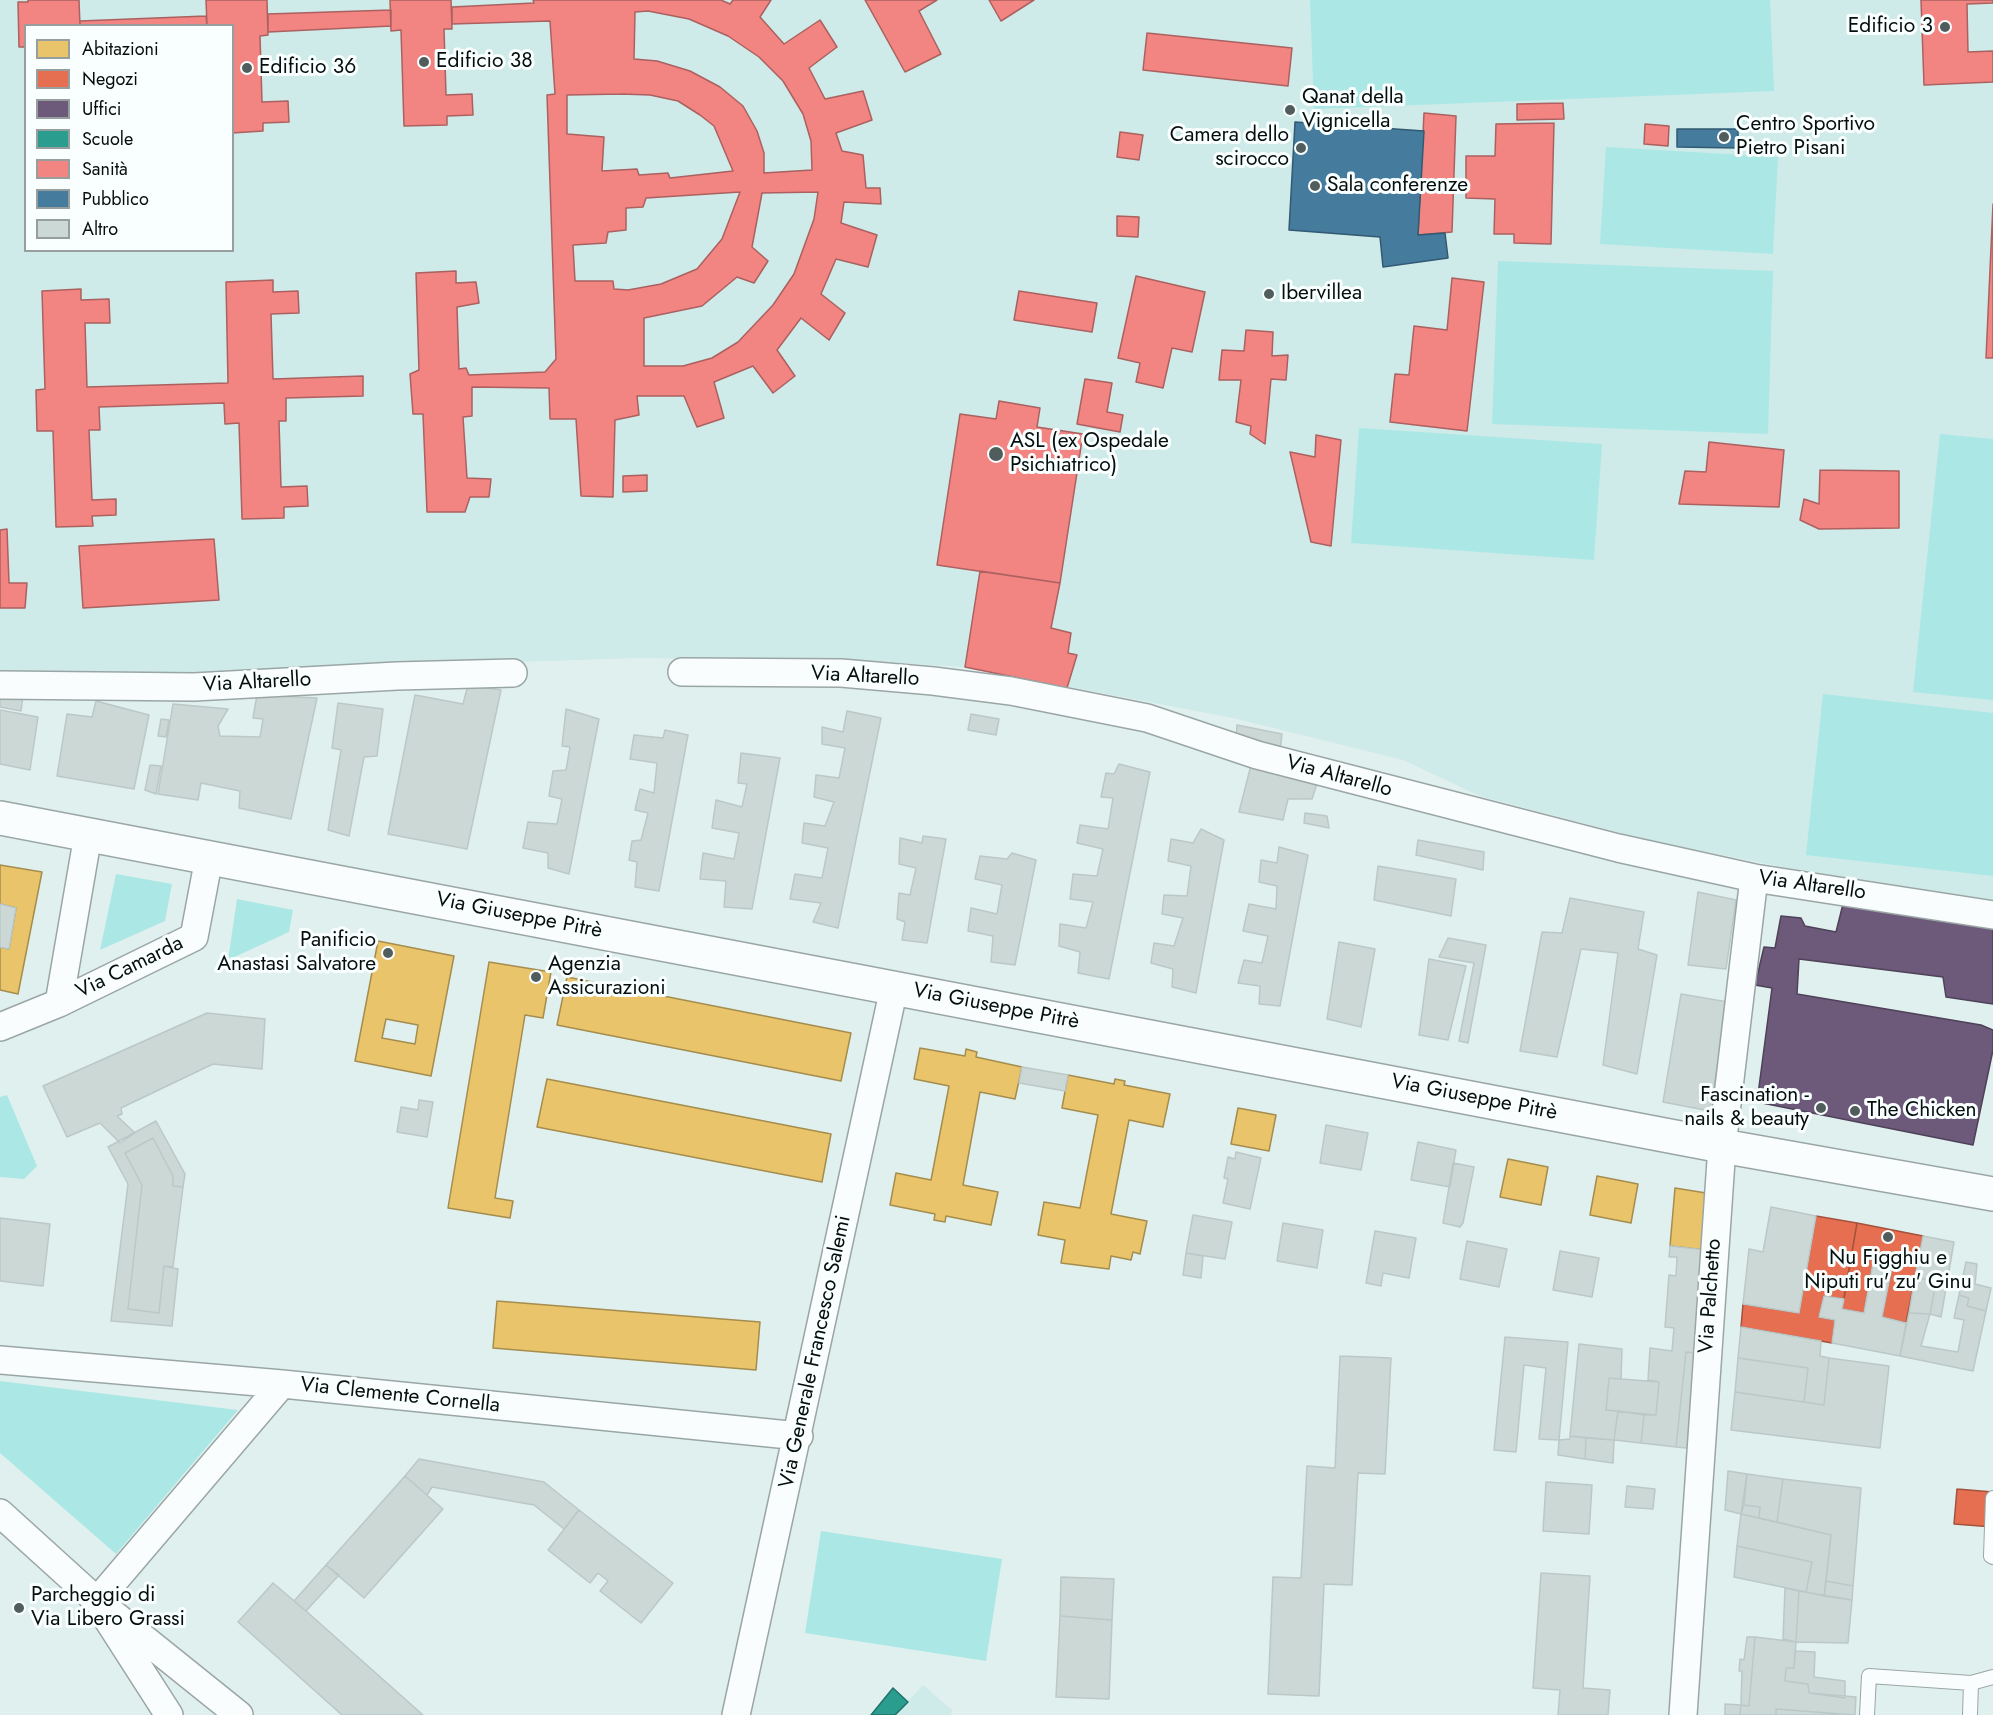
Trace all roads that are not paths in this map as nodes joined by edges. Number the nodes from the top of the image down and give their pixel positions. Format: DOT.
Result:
graph roads {
  1 [pos="682,672"];
  2 [pos="513,673"];
  3 [pos="0,685"];
  4 [pos="0,818"];
  5 [pos="88,835"];
  6 [pos="209,858"];
  7 [pos="1754,878"];
  8 [pos="1993,915"];
  9 [pos="894,988"];
  10 [pos="59,1003"];
  11 [pos="0,1027"];
  12 [pos="1722,1146"];
  13 [pos="1990,1194"];
  14 [pos="0,1360"];
  15 [pos="282,1384"];
  16 [pos="799,1436"];
  17 [pos="1993,1498"];
  18 [pos="0,1513"];
  19 [pos="1993,1557"];
  20 [pos="97,1601"];
  21 [pos="1993,1677"];
  22 [pos="1971,1683"];
  23 [pos="232,1713"];
  24 [pos="169,1715"];
  25 [pos="736,1715"];
  26 [pos="1683,1715"];
  27 [pos="1867,1715"];
  28 [pos="1970,1715"];
  1 -- 7 [label="street, Via Altarello"];
  2 -- 3 [label="street, Via Altarello"];
  4 -- 5 [label="street, Via Giuseppe Pitrè"];
  5 -- 6 [label="street, Via Giuseppe Pitrè"];
  5 -- 10 [label="street, Via Camarda"];
  6 -- 9 [label="street, Via Giuseppe Pitrè"];
  6 -- 10 [label="street, Via Camarda"];
  7 -- 8 [label="street, Via Altarello"];
  7 -- 12 [label="street, Via Palchetto"];
  9 -- 12 [label="street, Via Giuseppe Pitrè"];
  9 -- 16 [label="street, Via Generale Francesco Salemi"];
  10 -- 11 [label="street, Via Camarda"];
  12 -- 13 [label="street, Via Giuseppe Pitrè"];
  12 -- 26 [label="street, Via Palchetto"];
  14 -- 15 [label="street, Via Clemente Cornella"];
  15 -- 16 [label="street, Via Clemente Cornella"];
  15 -- 20 [label="street"];
  16 -- 25 [label="street, Via Generale Francesco Salemi"];
  17 -- 19 [label="lane"];
  18 -- 20 [label="street"];
  20 -- 23 [label="street"];
  20 -- 24 [label="street"];
  21 -- 22 [label="lane"];
  22 -- 27 [label="lane"];
  22 -- 28 [label="lane"];
}
